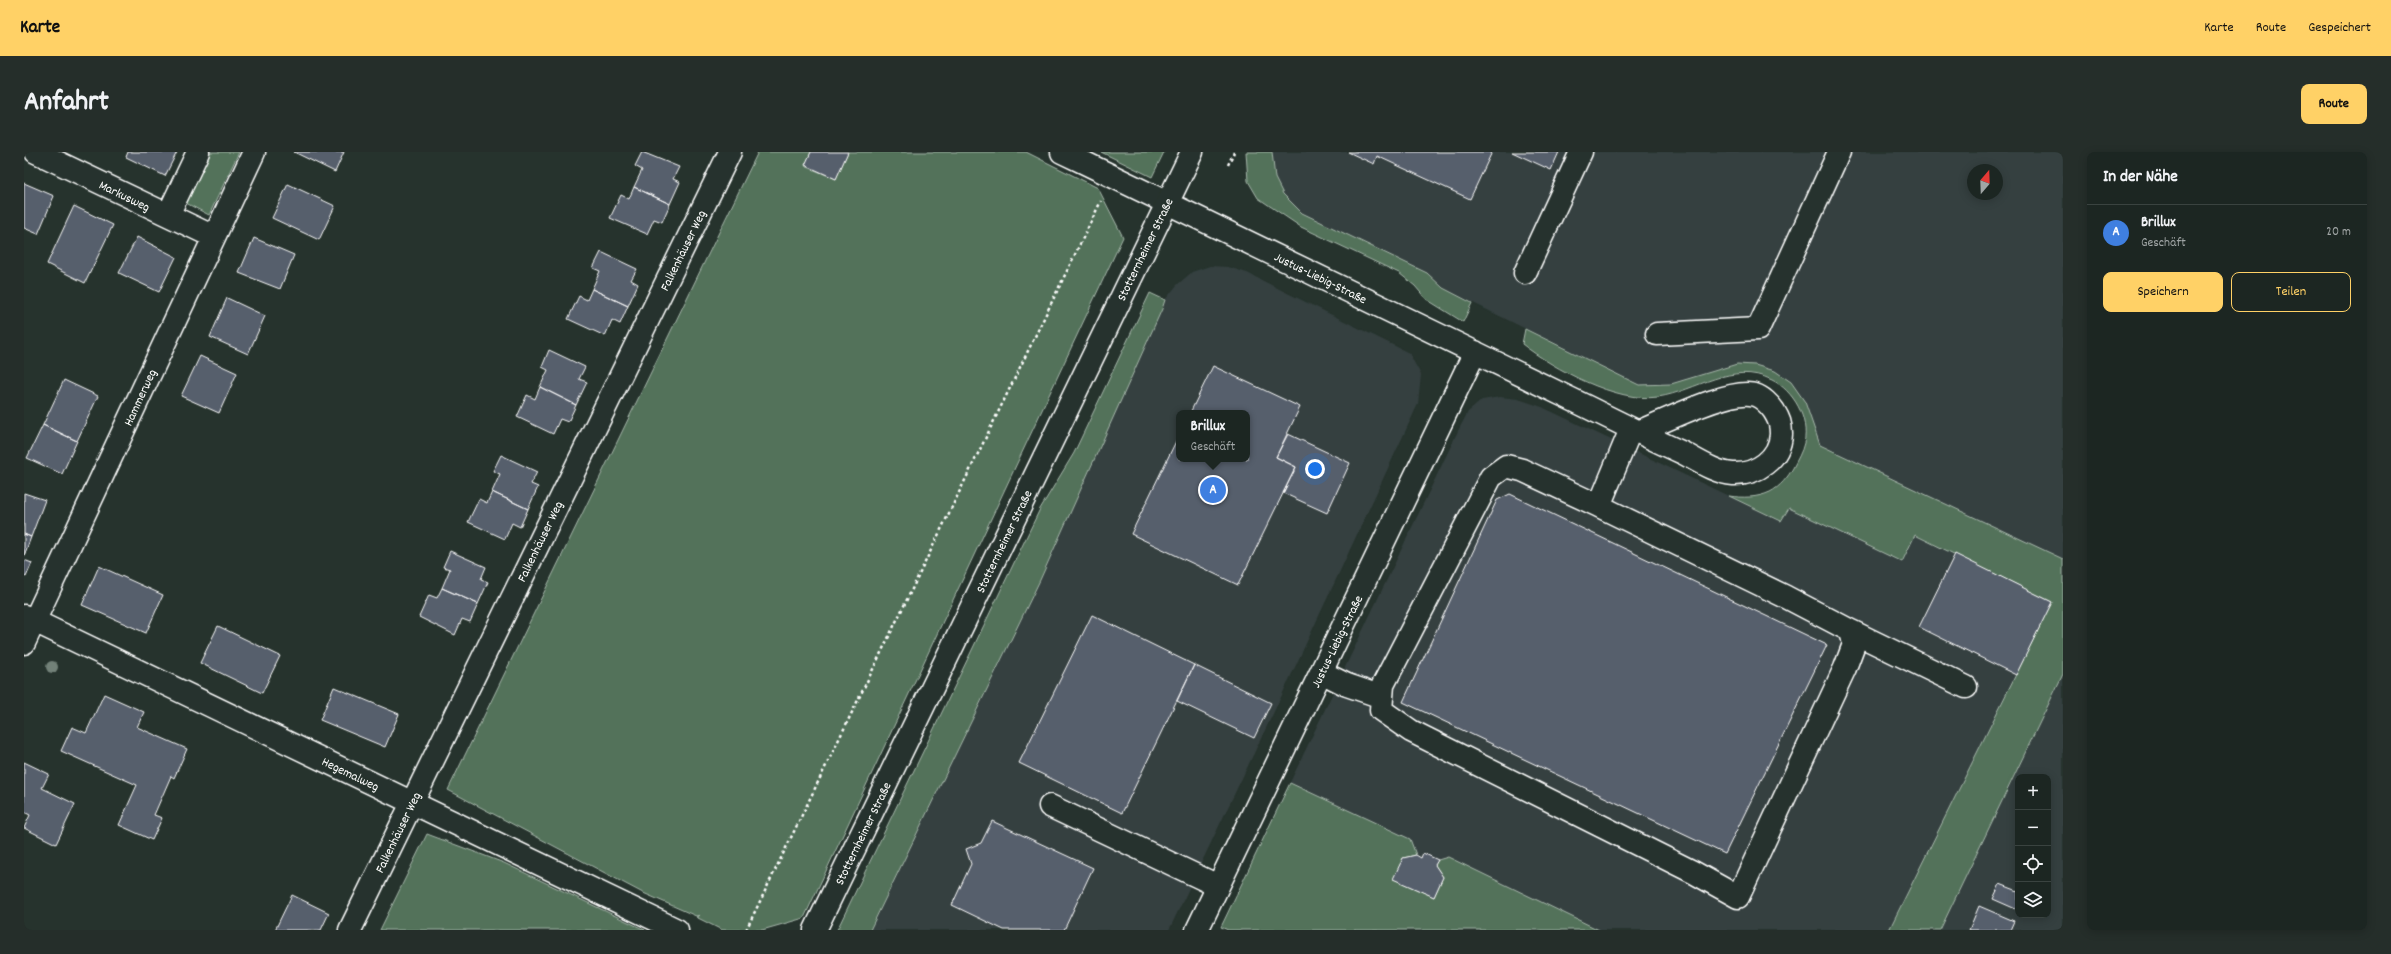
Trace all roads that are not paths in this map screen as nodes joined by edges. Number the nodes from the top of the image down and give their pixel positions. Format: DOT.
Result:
graph roads {
  1 [pos="36,152"];
  2 [pos="198,152"];
  3 [pos="254,152"];
  4 [pos="730,152"];
  5 [pos="1062,152"];
  6 [pos="1192,152"];
  7 [pos="1581,152"];
  8 [pos="1839,152"];
  9 [pos="1168,202"];
  10 [pos="168,215"];
  11 [pos="214,237"];
  12 [pos="1525,273"];
  13 [pos="1657,334"];
  14 [pos="1475,352"];
  15 [pos="1635,430"];
  16 [pos="1599,506"];
  17 [pos="29,618"];
  18 [pos="1851,631"];
  19 [pos="24,643"];
  20 [pos="1321,672"];
  21 [pos="1966,687"];
  22 [pos="1382,697"];
  23 [pos="411,802"];
  24 [pos="1050,806"];
  25 [pos="1218,886"];
  26 [pos="350,930"];
  27 [pos="677,930"];
  28 [pos="815,930"];
  29 [pos="1197,930"];
  1 -- 10 [label="street, Markusweg"];
  2 -- 10 [label="street"];
  3 -- 11 [label="street, Hammerweg"];
  4 -- 23 [label="street, Falkenhäuser Weg"];
  5 -- 9 [label="street, Justus-Liebig-Straße"];
  6 -- 9 [label="street, Stotternheimer Straße"];
  7 -- 12 [label="street"];
  8 -- 13 [label="street"];
  9 -- 14 [label="street, Justus-Liebig-Straße"];
  9 -- 28 [label="street, Stotternheimer Straße"];
  10 -- 11 [label="street, Markusweg"];
  11 -- 17 [label="street, Hammerweg"];
  14 -- 15 [label="street, Justus-Liebig-Straße"];
  14 -- 20 [label="street, Justus-Liebig-Straße"];
  15 -- 15 [label="street, Justus-Liebig-Straße"];
  15 -- 16 [label="street"];
  16 -- 18 [label="street"];
  16 -- 22 [label="street"];
  17 -- 19 [label="street, Hammerweg"];
  17 -- 23 [label="street, Hegemalweg"];
  18 -- 21 [label="street"];
  18 -- 22 [label="street"];
  20 -- 22 [label="street"];
  20 -- 25 [label="street, Justus-Liebig-Straße"];
  23 -- 26 [label="street, Falkenhäuser Weg"];
  23 -- 27 [label="street, Hegemalweg"];
  24 -- 25 [label="street"];
  25 -- 29 [label="street, Justus-Liebig-Straße"];
}
